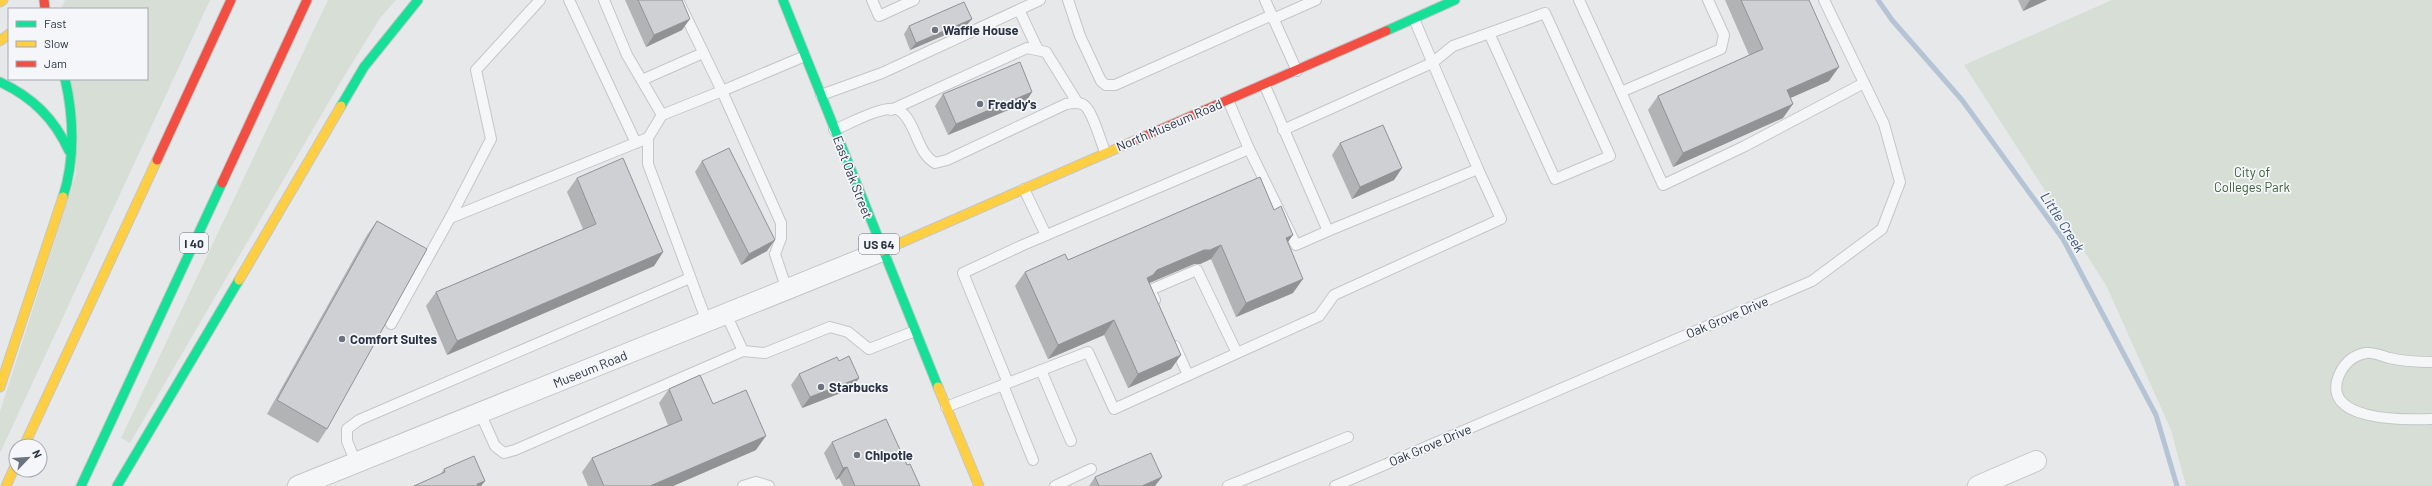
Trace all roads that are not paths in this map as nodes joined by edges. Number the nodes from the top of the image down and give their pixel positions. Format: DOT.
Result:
graph roads {
  1 [pos="3,0"];
  2 [pos="231,0"];
  3 [pos="307,0"];
  4 [pos="418,0"];
  5 [pos="540,0"];
  6 [pos="569,0"];
  7 [pos="604,0"];
  8 [pos="678,0"];
  9 [pos="783,0"];
  10 [pos="872,0"];
  11 [pos="914,0"];
  12 [pos="1040,0"];
  13 [pos="1068,0"];
  14 [pos="1265,0"];
  15 [pos="1316,0"];
  16 [pos="1455,0"];
  17 [pos="1579,0"];
  18 [pos="1708,0"];
  19 [pos="1824,0"];
  20 [pos="0,2"];
  21 [pos="1019,10"];
  22 [pos="1272,17"];
  23 [pos="1414,19"];
  24 [pos="1489,33"];
  25 [pos="8,35"];
  26 [pos="0,41"];
  27 [pos="1038,50"];
  28 [pos="703,53"];
  29 [pos="805,56"];
  30 [pos="1432,63"];
  31 [pos="1297,71"];
  32 [pos="65,80"];
  33 [pos="642,80"];
  34 [pos="0,82"];
  35 [pos="1864,83"];
  36 [pos="1265,86"];
  37 [pos="722,91"];
  38 [pos="1621,92"];
  39 [pos="821,95"];
  40 [pos="1228,100"];
  41 [pos="1072,103"];
  42 [pos="891,110"];
  43 [pos="662,114"];
  44 [pos="834,130"];
  45 [pos="1283,130"];
  46 [pos="648,138"];
  47 [pos="636,143"];
  48 [pos="1249,149"];
  49 [pos="1106,152"];
  50 [pos="1478,169"];
  51 [pos="69,178"];
  52 [pos="1024,189"];
  53 [pos="450,218"];
  54 [pos="1328,231"];
  55 [pos="1046,235"];
  56 [pos="882,251"];
  57 [pos="690,278"];
  58 [pos="787,290"];
  59 [pos="1160,311"];
  60 [pos="726,314"];
  61 [pos="707,322"];
  62 [pos="391,324"];
  63 [pos="915,331"];
  64 [pos="1172,340"];
  65 [pos="743,351"];
  66 [pos="1237,353"];
  67 [pos="2432,362"];
  68 [pos="1041,370"];
  69 [pos="1188,375"];
  70 [pos="1005,384"];
  71 [pos="0,387"];
  72 [pos="946,407"];
  73 [pos="480,413"];
  74 [pos="2432,419"];
  75 [pos="1348,437"];
  76 [pos="28,438"];
  77 [pos="1071,441"];
  78 [pos="1033,460"];
  79 [pos="2036,461"];
  80 [pos="356,463"];
  81 [pos="1091,469"];
  82 [pos="81,486"];
  83 [pos="117,486"];
  84 [pos="298,486"];
  85 [pos="743,486"];
  86 [pos="769,486"];
  87 [pos="979,486"];
  88 [pos="1055,486"];
  89 [pos="1228,486"];
  90 [pos="1335,486"];
  91 [pos="1978,486"];
  1 -- 20 [label="main road"];
  2 -- 76 [label="main road"];
  3 -- 82 [label="main road, I 40"];
  4 -- 83 [label="main road"];
  5 -- 53 [label="lane"];
  6 -- 47 [label="lane"];
  7 -- 33 [label="lane"];
  8 -- 28 [label="lane"];
  9 -- 29 [label="main road, East Oak Street / US 64"];
  10 -- 11 [label="lane"];
  12 -- 21 [label="lane"];
  13 -- 22 [label="lane"];
  14 -- 22 [label="lane"];
  15 -- 22 [label="lane"];
  16 -- 23 [label="main road, North Museum Road"];
  17 -- 38 [label="lane"];
  18 -- 38 [label="lane"];
  19 -- 35 [label="lane, Oak Grove Drive"];
  21 -- 27 [label="lane"];
  21 -- 39 [label="lane"];
  22 -- 31 [label="lane"];
  23 -- 30 [label="lane"];
  23 -- 31 [label="main road, North Museum Road"];
  24 -- 24 [label="lane"];
  24 -- 30 [label="lane"];
  25 -- 26 [label="main road"];
  27 -- 41 [label="lane"];
  27 -- 42 [label="lane"];
  28 -- 33 [label="lane"];
  28 -- 37 [label="lane"];
  29 -- 37 [label="lane"];
  29 -- 39 [label="main road, East Oak Street / US 64"];
  30 -- 45 [label="lane"];
  30 -- 50 [label="lane"];
  31 -- 36 [label="main road, North Museum Road"];
  32 -- 51 [label="main road"];
  33 -- 43 [label="lane"];
  34 -- 51 [label="main road"];
  35 -- 38 [label="lane"];
  35 -- 90 [label="lane, Oak Grove Drive"];
  36 -- 40 [label="main road, North Museum Road"];
  36 -- 45 [label="lane"];
  37 -- 43 [label="lane"];
  37 -- 58 [label="lane"];
  39 -- 44 [label="main road, East Oak Street / US 64"];
  40 -- 48 [label="lane"];
  40 -- 49 [label="main road, North Museum Road"];
  41 -- 42 [label="lane"];
  41 -- 49 [label="lane"];
  42 -- 44 [label="lane"];
  43 -- 46 [label="lane"];
  44 -- 56 [label="main road, East Oak Street / US 64"];
  45 -- 54 [label="lane"];
  46 -- 47 [label="lane"];
  46 -- 57 [label="lane"];
  47 -- 53 [label="lane"];
  48 -- 54 [label="lane"];
  48 -- 55 [label="lane"];
  49 -- 52 [label="main road, North Museum Road"];
  50 -- 54 [label="lane"];
  50 -- 66 [label="lane"];
  51 -- 71 [label="main road"];
  52 -- 55 [label="lane"];
  52 -- 56 [label="main road, North Museum Road"];
  53 -- 62 [label="lane"];
  55 -- 70 [label="lane"];
  56 -- 58 [label="street, Museum Road"];
  56 -- 63 [label="main road, East Oak Street / US 64"];
  57 -- 61 [label="lane"];
  57 -- 80 [label="lane"];
  58 -- 60 [label="street, Museum Road"];
  59 -- 66 [label="lane"];
  60 -- 61 [label="street, Museum Road"];
  60 -- 65 [label="lane"];
  61 -- 73 [label="street, Museum Road"];
  63 -- 65 [label="lane"];
  63 -- 72 [label="main road, East Oak Street / US 64"];
  64 -- 69 [label="lane"];
  65 -- 73 [label="lane"];
  66 -- 69 [label="lane"];
  67 -- 74 [label="lane"];
  68 -- 69 [label="lane"];
  68 -- 70 [label="lane"];
  68 -- 77 [label="lane"];
  70 -- 72 [label="lane"];
  70 -- 78 [label="lane"];
  72 -- 87 [label="main road, East Oak Street / US 64"];
  73 -- 80 [label="street, Museum Road"];
  75 -- 89 [label="lane"];
  79 -- 91 [label="street"];
  80 -- 84 [label="street, Museum Road"];
  81 -- 88 [label="lane"];
  85 -- 86 [label="lane"];
}
